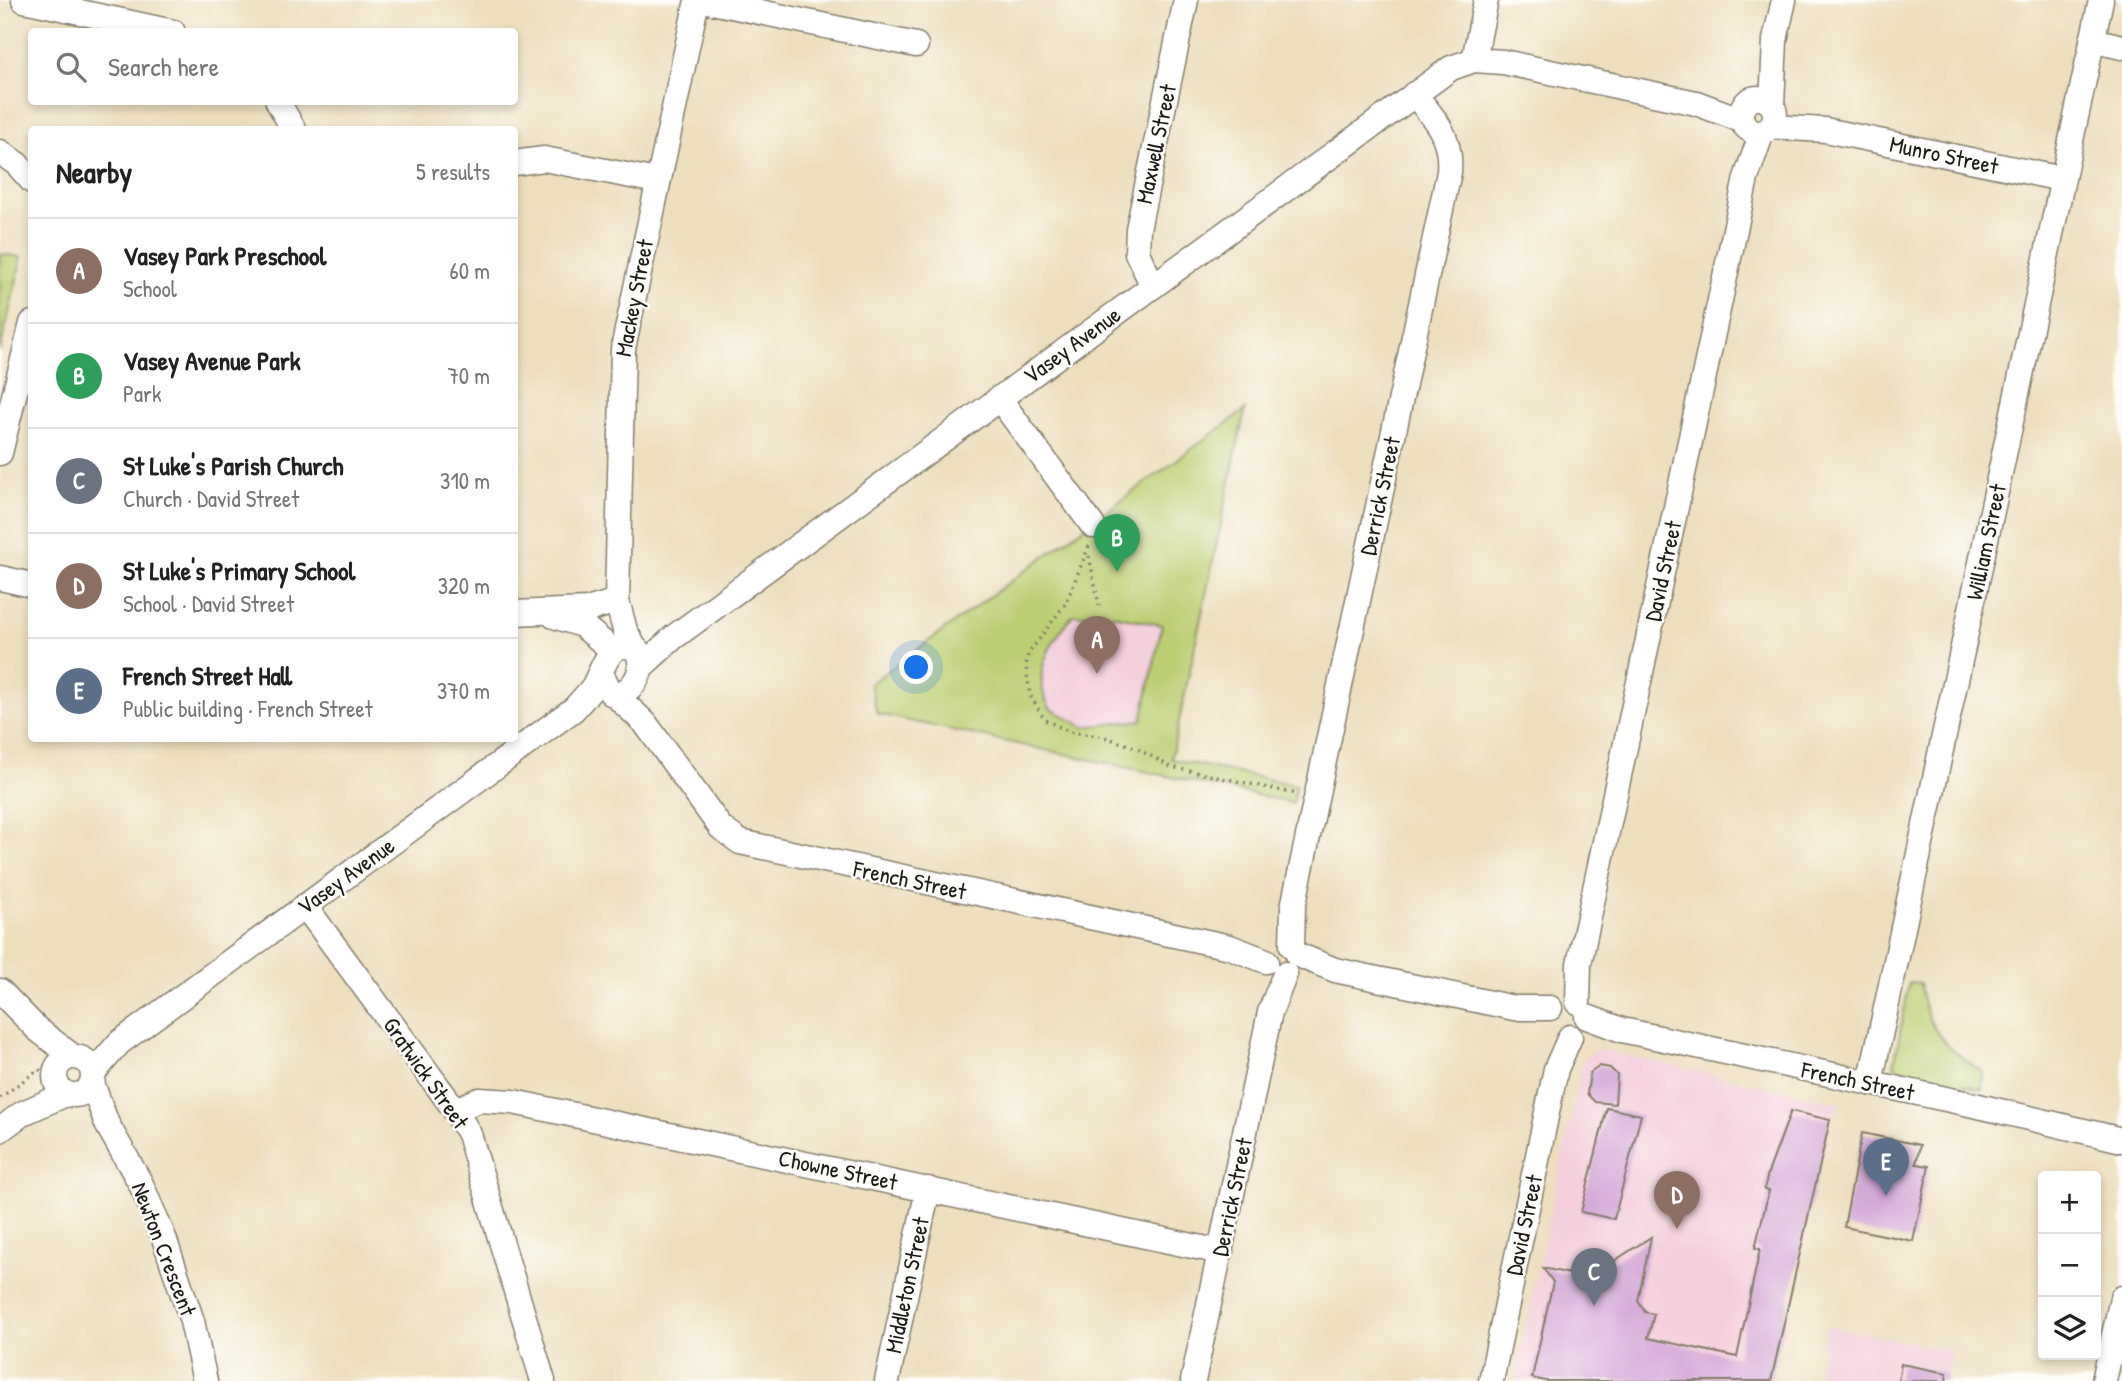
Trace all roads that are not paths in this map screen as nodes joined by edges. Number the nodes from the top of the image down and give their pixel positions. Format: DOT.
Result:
graph roads {
  1 [pos="24,0"];
  2 [pos="697,0"];
  3 [pos="703,0"];
  4 [pos="1186,0"];
  5 [pos="1486,0"];
  6 [pos="1784,0"];
  7 [pos="2101,0"];
  8 [pos="154,28"];
  9 [pos="2092,40"];
  10 [pos="916,45"];
  11 [pos="2122,47"];
  12 [pos="1474,60"];
  13 [pos="1414,94"];
  14 [pos="280,105"];
  15 [pos="1758,115"];
  16 [pos="292,126"];
  17 [pos="0,152"];
  18 [pos="518,162"];
  19 [pos="28,176"];
  20 [pos="2063,180"];
  21 [pos="657,181"];
  22 [pos="1153,286"];
  23 [pos="28,339"];
  24 [pos="999,398"];
  25 [pos="0,453"];
  26 [pos="1090,532"];
  27 [pos="0,578"];
  28 [pos="28,584"];
  29 [pos="617,601"];
  30 [pos="518,613"];
  31 [pos="543,613"];
  32 [pos="620,668"];
  33 [pos="305,906"];
  34 [pos="1281,958"];
  35 [pos="0,991"];
  36 [pos="1566,1019"];
  37 [pos="74,1076"];
  38 [pos="1870,1083"];
  39 [pos="455,1110"];
  40 [pos="0,1130"];
  41 [pos="2093,1133"];
  42 [pos="2122,1140"];
  43 [pos="2122,1152"];
  44 [pos="928,1189"];
  45 [pos="1221,1252"];
  46 [pos="2122,1298"];
  47 [pos="205,1381"];
  48 [pos="543,1381"];
  49 [pos="887,1381"];
  50 [pos="1193,1381"];
  51 [pos="1491,1381"];
  52 [pos="2104,1381"];
  1 -- 8 [label="street"];
  2 -- 21 [label="street, Mackey Street"];
  3 -- 10 [label="street"];
  4 -- 22 [label="street, Maxwell Street"];
  5 -- 12 [label="street"];
  6 -- 15 [label="street, David Street"];
  7 -- 9 [label="street, William Street"];
  9 -- 11 [label="street"];
  9 -- 20 [label="street, William Street"];
  12 -- 13 [label="street, Vasey Avenue"];
  12 -- 15 [label="street, Munro Street"];
  13 -- 22 [label="street, Vasey Avenue"];
  13 -- 34 [label="street, Derrick Street"];
  14 -- 16 [label="street"];
  15 -- 20 [label="street, Munro Street"];
  15 -- 36 [label="street, David Street"];
  17 -- 19 [label="street"];
  18 -- 21 [label="street"];
  20 -- 38 [label="street, William Street"];
  21 -- 29 [label="street, Mackey Street"];
  22 -- 24 [label="street, Vasey Avenue"];
  23 -- 25 [label="street"];
  24 -- 26 [label="street"];
  24 -- 32 [label="street, Vasey Avenue"];
  27 -- 28 [label="street"];
  29 -- 31 [label="street"];
  29 -- 32 [label="street, Mackey Street"];
  30 -- 31 [label="street"];
  31 -- 32 [label="street"];
  32 -- 33 [label="street, Vasey Avenue"];
  32 -- 34 [label="street, French Street"];
  33 -- 37 [label="street, Vasey Avenue"];
  33 -- 39 [label="street, Gratwick Street"];
  34 -- 36 [label="street, French Street"];
  34 -- 45 [label="street, Derrick Street"];
  35 -- 37 [label="street, Newton Crescent"];
  36 -- 38 [label="street, French Street"];
  36 -- 51 [label="street, David Street"];
  37 -- 40 [label="street, Vasey Avenue"];
  37 -- 47 [label="street, Newton Crescent"];
  38 -- 41 [label="street, French Street"];
  39 -- 44 [label="street, Chowne Street"];
  39 -- 48 [label="street, Gratwick Street"];
  41 -- 42 [label="street, French Street"];
  41 -- 43 [label="street, French Street"];
  44 -- 45 [label="street, Chowne Street"];
  44 -- 49 [label="street, Middleton Street"];
  45 -- 50 [label="street, Derrick Street"];
  46 -- 52 [label="street"];
}
